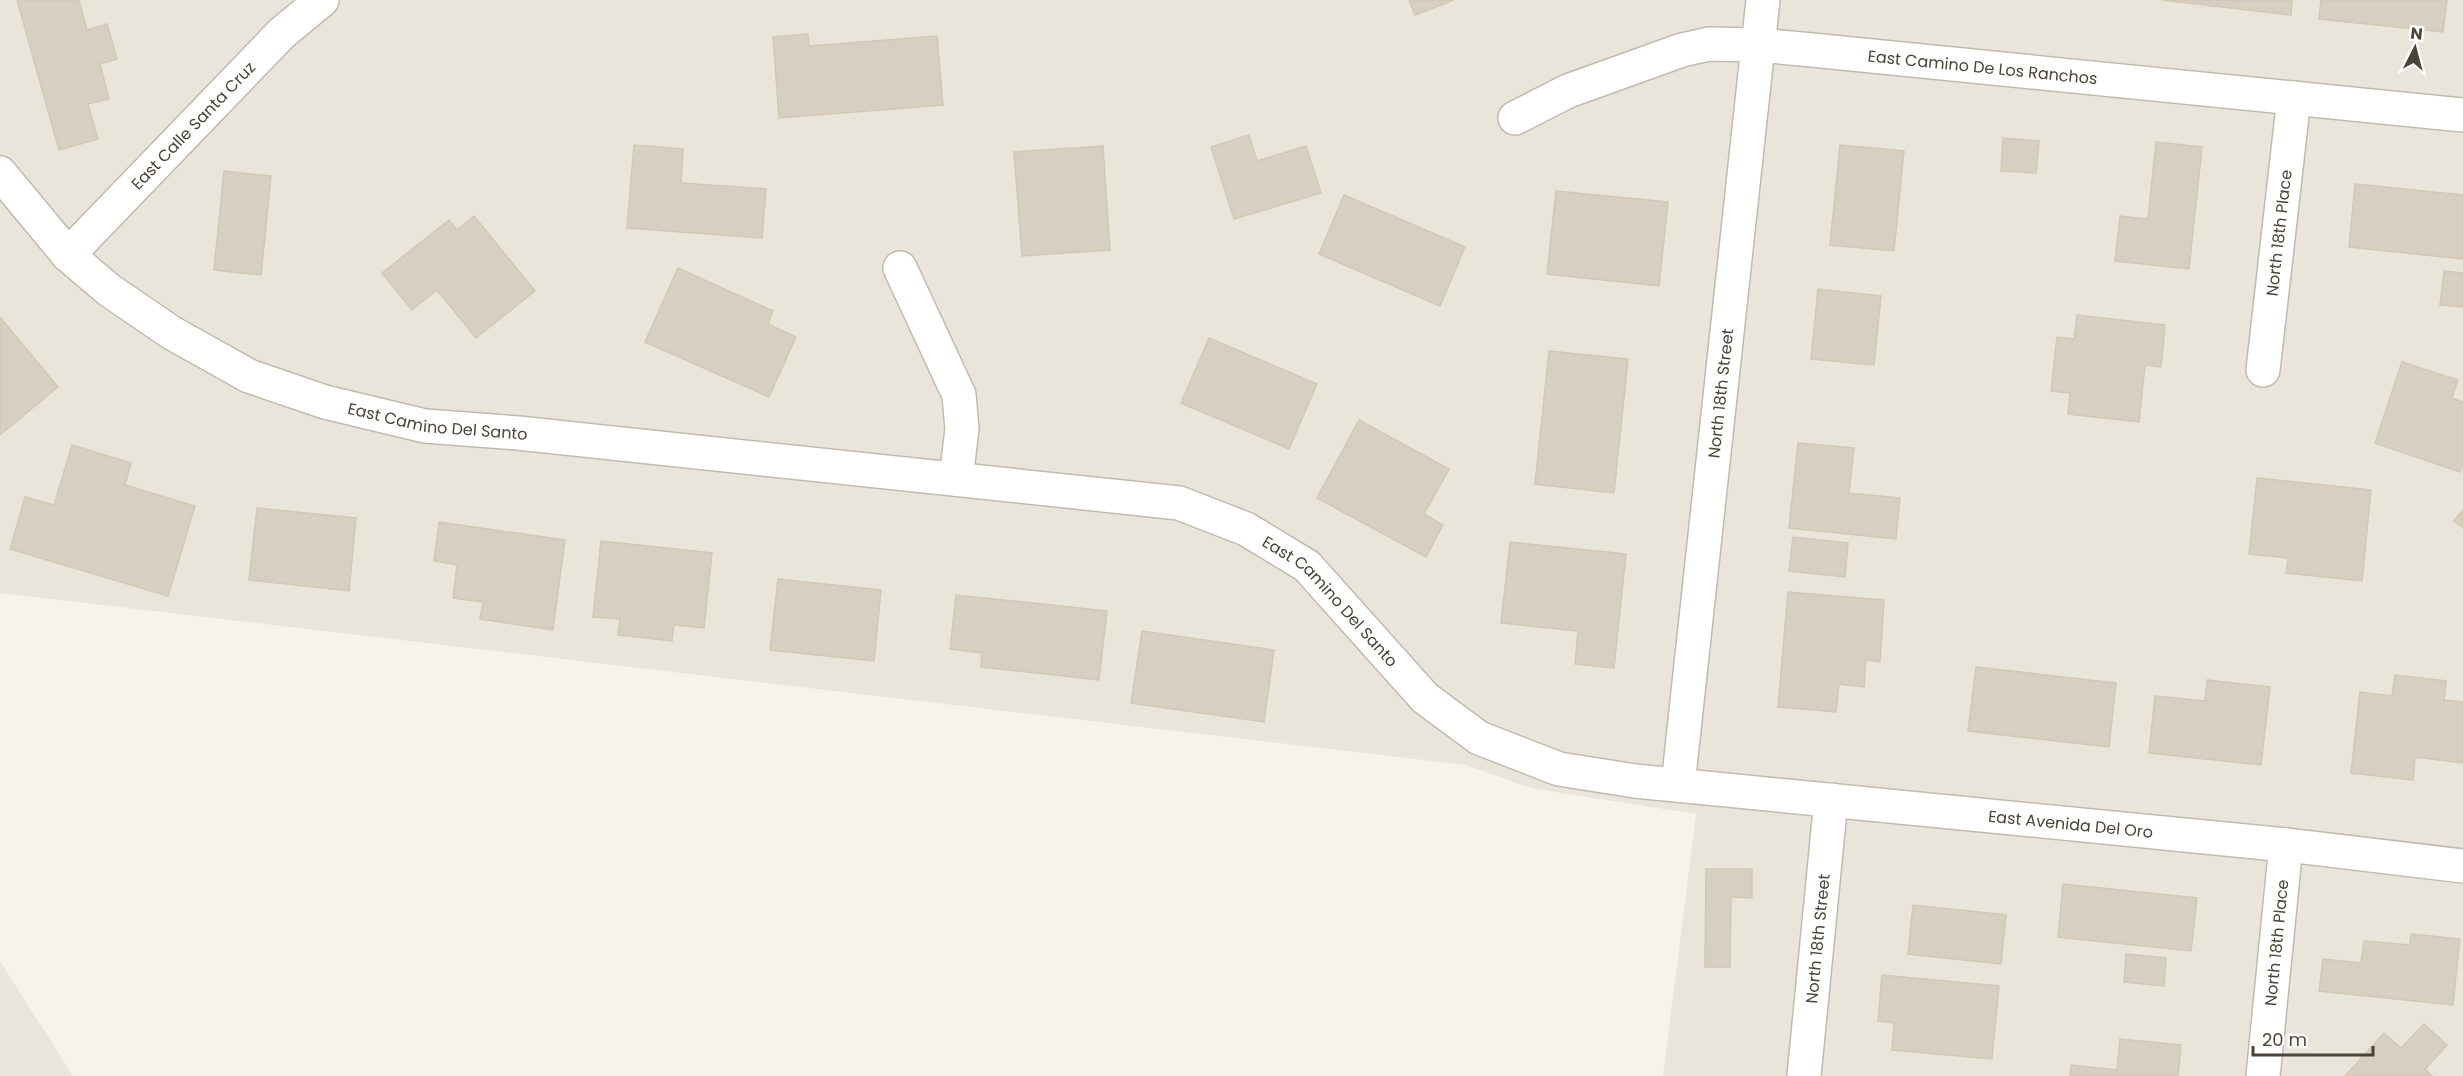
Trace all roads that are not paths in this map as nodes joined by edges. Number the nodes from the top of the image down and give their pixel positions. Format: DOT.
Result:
graph roads {
  1 [pos="322,0"];
  2 [pos="1763,0"];
  3 [pos="1758,45"];
  4 [pos="2294,98"];
  5 [pos="2463,115"];
  6 [pos="1515,118"];
  7 [pos="0,173"];
  8 [pos="68,255"];
  9 [pos="900,268"];
  10 [pos="2263,370"];
  11 [pos="956,479"];
  12 [pos="1678,785"];
  13 [pos="1831,800"];
  14 [pos="2286,845"];
  15 [pos="2463,866"];
  16 [pos="1804,1076"];
  17 [pos="2263,1076"];
  1 -- 8 [label="street, East Calle Santa Cruz"];
  2 -- 3 [label="street, North 18th Street"];
  3 -- 4 [label="street, East Camino De Los Ranchos"];
  3 -- 6 [label="street, East Camino De Los Ranchos"];
  3 -- 12 [label="street, North 18th Street"];
  4 -- 5 [label="street, East Camino De Los Ranchos"];
  4 -- 10 [label="street, North 18th Place"];
  7 -- 8 [label="street, East Camino Del Santo"];
  8 -- 11 [label="street, East Camino Del Santo"];
  9 -- 11 [label="street"];
  11 -- 12 [label="street, East Camino Del Santo"];
  12 -- 13 [label="street, East Avenida Del Oro"];
  13 -- 14 [label="street, East Avenida Del Oro"];
  13 -- 16 [label="street, North 18th Street"];
  14 -- 15 [label="street, East Avenida Del Oro"];
  14 -- 17 [label="street, North 18th Place"];
}
